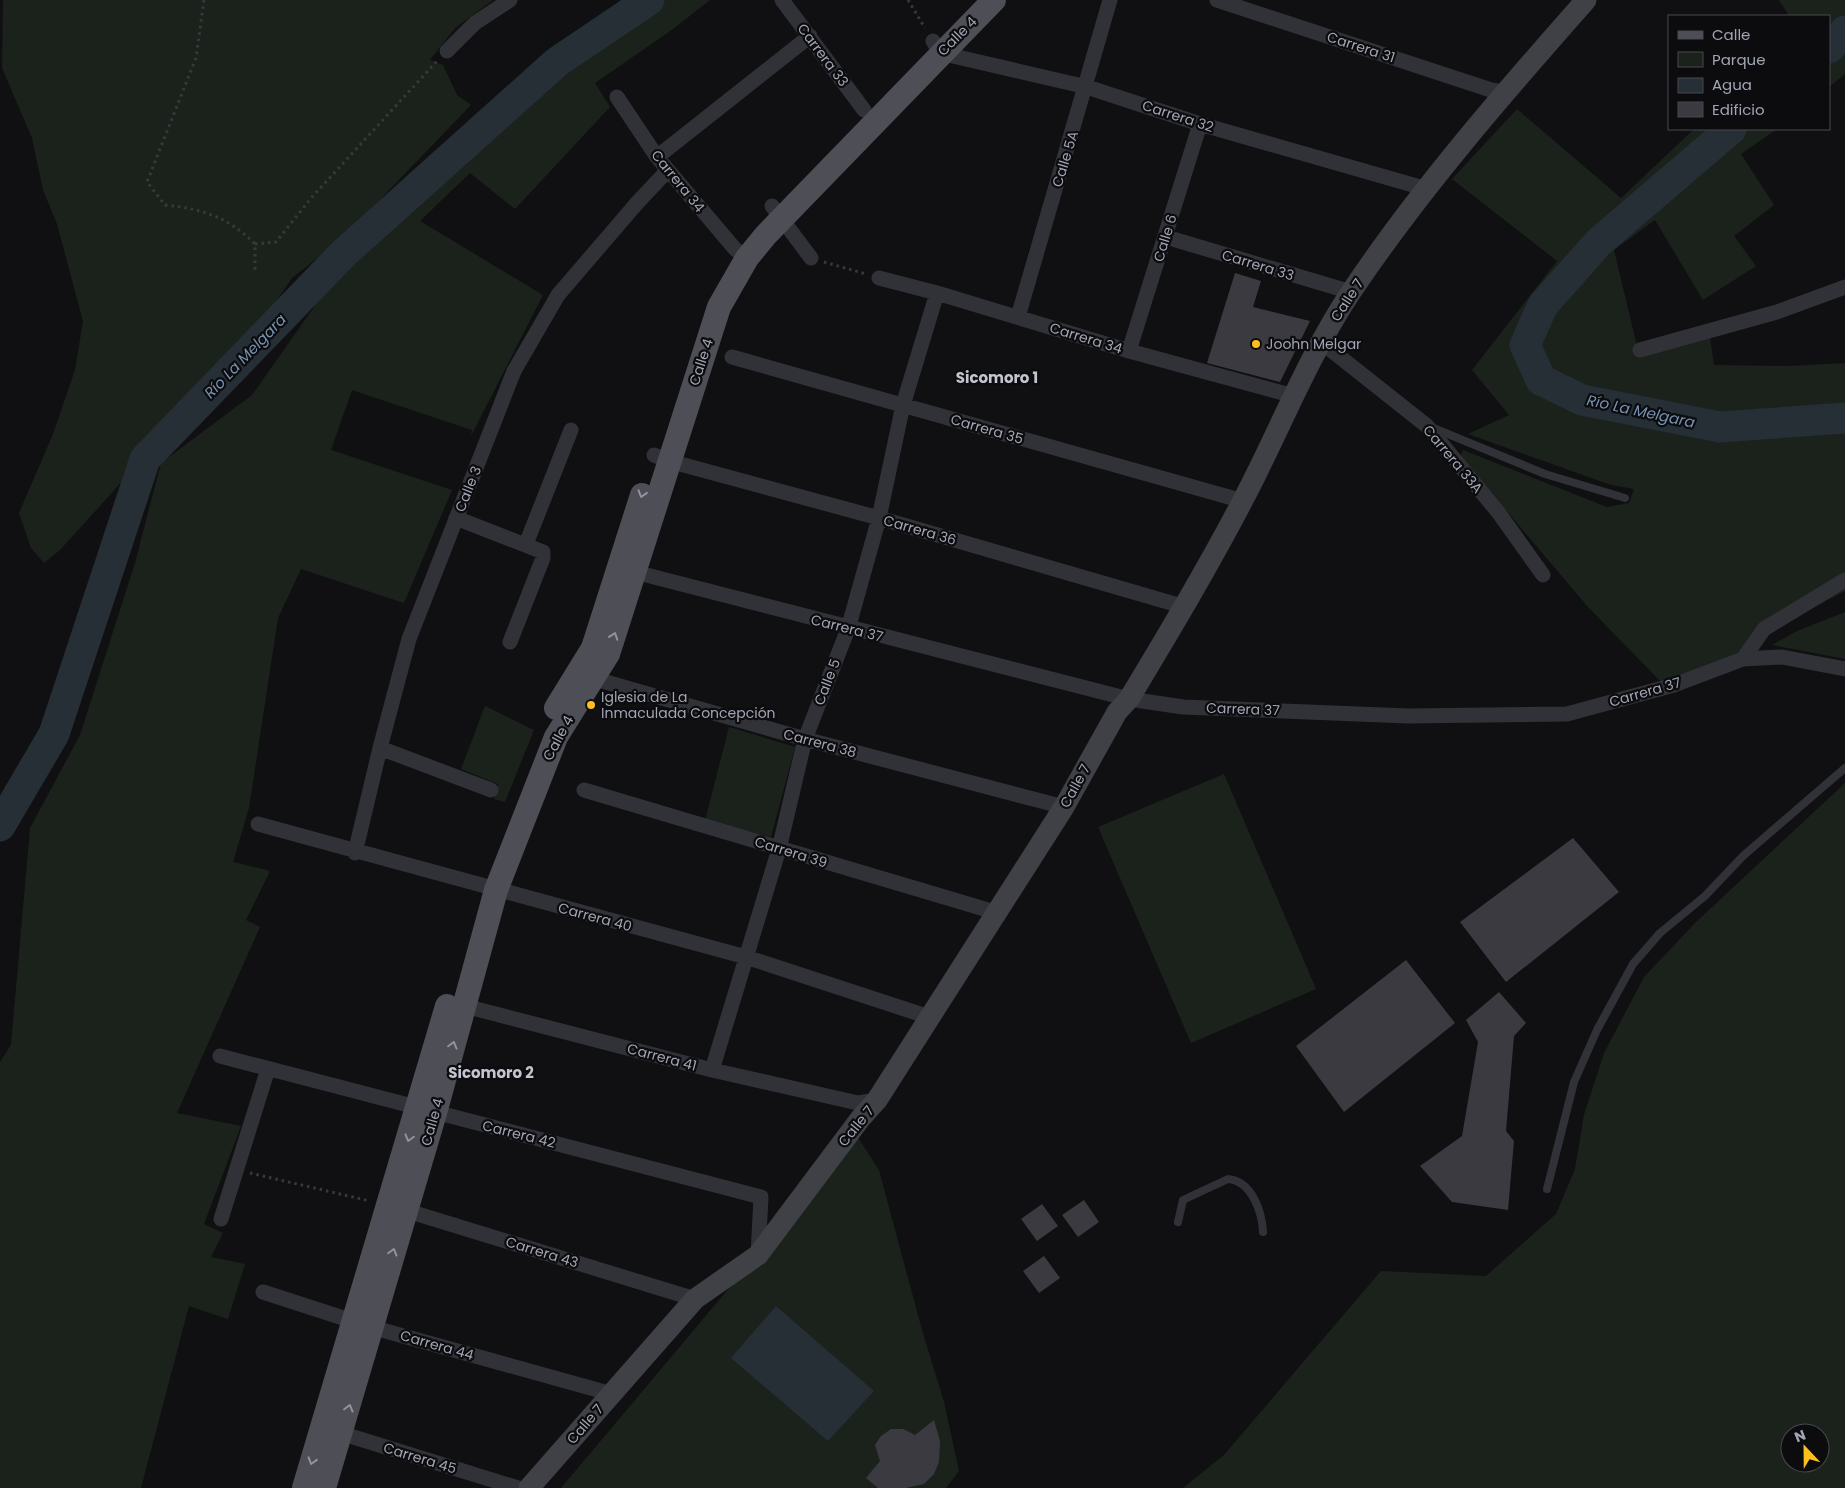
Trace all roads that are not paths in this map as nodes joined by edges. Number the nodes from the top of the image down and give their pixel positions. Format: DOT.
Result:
graph roads {
  1 [pos="510,0"];
  2 [pos="782,0"];
  3 [pos="974,0"];
  4 [pos="994,0"];
  5 [pos="1110,0"];
  6 [pos="1217,0"];
  7 [pos="1573,0"];
  8 [pos="1586,0"];
  9 [pos="810,36"];
  10 [pos="937,47"];
  11 [pos="447,51"];
  12 [pos="1087,87"];
  13 [pos="1498,91"];
  14 [pos="617,97"];
  15 [pos="864,110"];
  16 [pos="1200,124"];
  17 [pos="657,157"];
  18 [pos="668,170"];
  19 [pos="1420,187"];
  20 [pos="777,213"];
  21 [pos="1166,237"];
  22 [pos="741,253"];
  23 [pos="812,258"];
  24 [pos="879,278"];
  25 [pos="1845,287"];
  26 [pos="1344,290"];
  27 [pos="937,293"];
  28 [pos="1018,317"];
  29 [pos="1321,342"];
  30 [pos="1640,350"];
  31 [pos="1129,351"];
  32 [pos="732,357"];
  33 [pos="1288,394"];
  34 [pos="903,405"];
  35 [pos="1427,426"];
  36 [pos="571,430"];
  37 [pos="662,458"];
  38 [pos="1625,498"];
  39 [pos="1236,499"];
  40 [pos="456,518"];
  41 [pos="879,518"];
  42 [pos="526,544"];
  43 [pos="627,570"];
  44 [pos="1543,575"];
  45 [pos="1845,580"];
  46 [pos="1179,605"];
  47 [pos="848,629"];
  48 [pos="510,642"];
  49 [pos="1744,659"];
  50 [pos="1845,669"];
  51 [pos="585,676"];
  52 [pos="1121,703"];
  53 [pos="806,740"];
  54 [pos="380,748"];
  55 [pos="1845,768"];
  56 [pos="491,790"];
  57 [pos="584,790"];
  58 [pos="1064,807"];
  59 [pos="258,824"];
  60 [pos="779,849"];
  61 [pos="355,852"];
  62 [pos="489,889"];
  63 [pos="998,914"];
  64 [pos="746,957"];
  65 [pos="456,1003"];
  66 [pos="929,1017"];
  67 [pos="220,1056"];
  68 [pos="268,1069"];
  69 [pos="712,1070"];
  70 [pos="877,1100"];
  71 [pos="426,1111"];
  72 [pos="1547,1189"];
  73 [pos="397,1208"];
  74 [pos="221,1219"];
  75 [pos="1178,1222"];
  76 [pos="1263,1232"];
  77 [pos="758,1255"];
  78 [pos="263,1292"];
  79 [pos="695,1299"];
  80 [pos="362,1324"];
  81 [pos="612,1394"];
  82 [pos="332,1431"];
  83 [pos="304,1488"];
  84 [pos="324,1488"];
  85 [pos="518,1488"];
  86 [pos="529,1488"];
  1 -- 11 [label="street"];
  2 -- 9 [label="street, Carrera 33"];
  3 -- 10 [label="main road, Calle 4"];
  4 -- 10 [label="main road, Calle 4"];
  5 -- 12 [label="street, Calle 5A"];
  6 -- 13 [label="street, Carrera 31"];
  7 -- 13 [label="street, Calle 7"];
  8 -- 13 [label="street, Calle 7"];
  9 -- 15 [label="street, Carrera 33"];
  9 -- 17 [label="street"];
  10 -- 12 [label="street, Carrera 32"];
  10 -- 15 [label="main road, Calle 4"];
  10 -- 20 [label="main road, Calle 4"];
  12 -- 16 [label="street, Carrera 32"];
  12 -- 28 [label="street, Calle 5A"];
  13 -- 19 [label="street, Calle 7"];
  14 -- 17 [label="street, Carrera 34"];
  15 -- 20 [label="main road, Calle 4"];
  16 -- 19 [label="street, Carrera 32"];
  16 -- 21 [label="street, Calle 6"];
  17 -- 18 [label="street, Carrera 34"];
  18 -- 22 [label="street, Carrera 34"];
  18 -- 40 [label="street, Calle 3"];
  19 -- 26 [label="street, Calle 7"];
  20 -- 22 [label="main road, Calle 4"];
  20 -- 23 [label="street"];
  21 -- 26 [label="street, Carrera 33"];
  21 -- 31 [label="street, Calle 6"];
  22 -- 37 [label="main road, Calle 4"];
  24 -- 27 [label="street, Carrera 34"];
  25 -- 30 [label="street"];
  26 -- 29 [label="street, Calle 7"];
  26 -- 33 [label="street, Calle 7"];
  27 -- 28 [label="street, Carrera 34"];
  27 -- 34 [label="street, Calle 5"];
  28 -- 31 [label="street, Carrera 34"];
  29 -- 33 [label="street, Calle 7"];
  29 -- 35 [label="street, Carrera 33A"];
  31 -- 33 [label="street, Carrera 34"];
  32 -- 34 [label="street, Carrera 35"];
  33 -- 39 [label="street, Calle 7"];
  34 -- 39 [label="street, Carrera 35"];
  34 -- 41 [label="street, Calle 5"];
  35 -- 38 [label="lane"];
  35 -- 44 [label="street, Carrera 33A"];
  36 -- 42 [label="street"];
  37 -- 41 [label="street, Carrera 36"];
  37 -- 43 [label="main road, Calle 4"];
  39 -- 46 [label="street, Calle 7"];
  40 -- 42 [label="street"];
  40 -- 54 [label="street, Calle 3"];
  41 -- 46 [label="street, Carrera 36"];
  41 -- 47 [label="street, Calle 5"];
  42 -- 48 [label="street"];
  43 -- 47 [label="street, Carrera 37"];
  43 -- 51 [label="main road, Calle 4"];
  45 -- 49 [label="street"];
  46 -- 52 [label="street, Calle 7"];
  47 -- 52 [label="street, Carrera 37"];
  47 -- 53 [label="street, Calle 5"];
  49 -- 50 [label="street, Carrera 37"];
  49 -- 52 [label="street, Carrera 37"];
  51 -- 53 [label="street, Carrera 38"];
  51 -- 62 [label="main road, Calle 4"];
  52 -- 58 [label="street, Calle 7"];
  53 -- 58 [label="street, Carrera 38"];
  53 -- 60 [label="street, Calle 5"];
  54 -- 56 [label="street"];
  54 -- 61 [label="street, Calle 3"];
  55 -- 72 [label="lane"];
  57 -- 60 [label="street, Carrera 39"];
  58 -- 63 [label="street, Calle 7"];
  59 -- 61 [label="street, Carrera 40"];
  60 -- 63 [label="street, Carrera 39"];
  60 -- 64 [label="street, Calle 5"];
  61 -- 62 [label="street, Carrera 40"];
  62 -- 64 [label="street, Carrera 40"];
  62 -- 65 [label="main road, Calle 4"];
  63 -- 66 [label="street, Calle 7"];
  64 -- 66 [label="street, Carrera 40"];
  64 -- 69 [label="street, Calle 5"];
  65 -- 69 [label="street, Carrera 41"];
  65 -- 71 [label="main road, Calle 4"];
  66 -- 70 [label="street, Calle 7"];
  67 -- 68 [label="street, Carrera 42"];
  68 -- 71 [label="street, Carrera 42"];
  68 -- 74 [label="street"];
  69 -- 70 [label="street, Carrera 41"];
  70 -- 77 [label="street, Calle 7"];
  71 -- 73 [label="main road, Calle 4"];
  71 -- 77 [label="street, Carrera 42"];
  73 -- 79 [label="street, Carrera 43"];
  73 -- 80 [label="main road, Calle 4"];
  75 -- 76 [label="lane"];
  77 -- 79 [label="street, Calle 7"];
  78 -- 80 [label="street, Carrera 44"];
  79 -- 81 [label="street, Calle 7"];
  80 -- 81 [label="street, Carrera 44"];
  80 -- 82 [label="main road, Calle 4"];
  81 -- 86 [label="street, Calle 7"];
  82 -- 83 [label="main road, Calle 4, one-way"];
  82 -- 84 [label="main road, Calle 4"];
  82 -- 85 [label="street, Carrera 45"];
}
